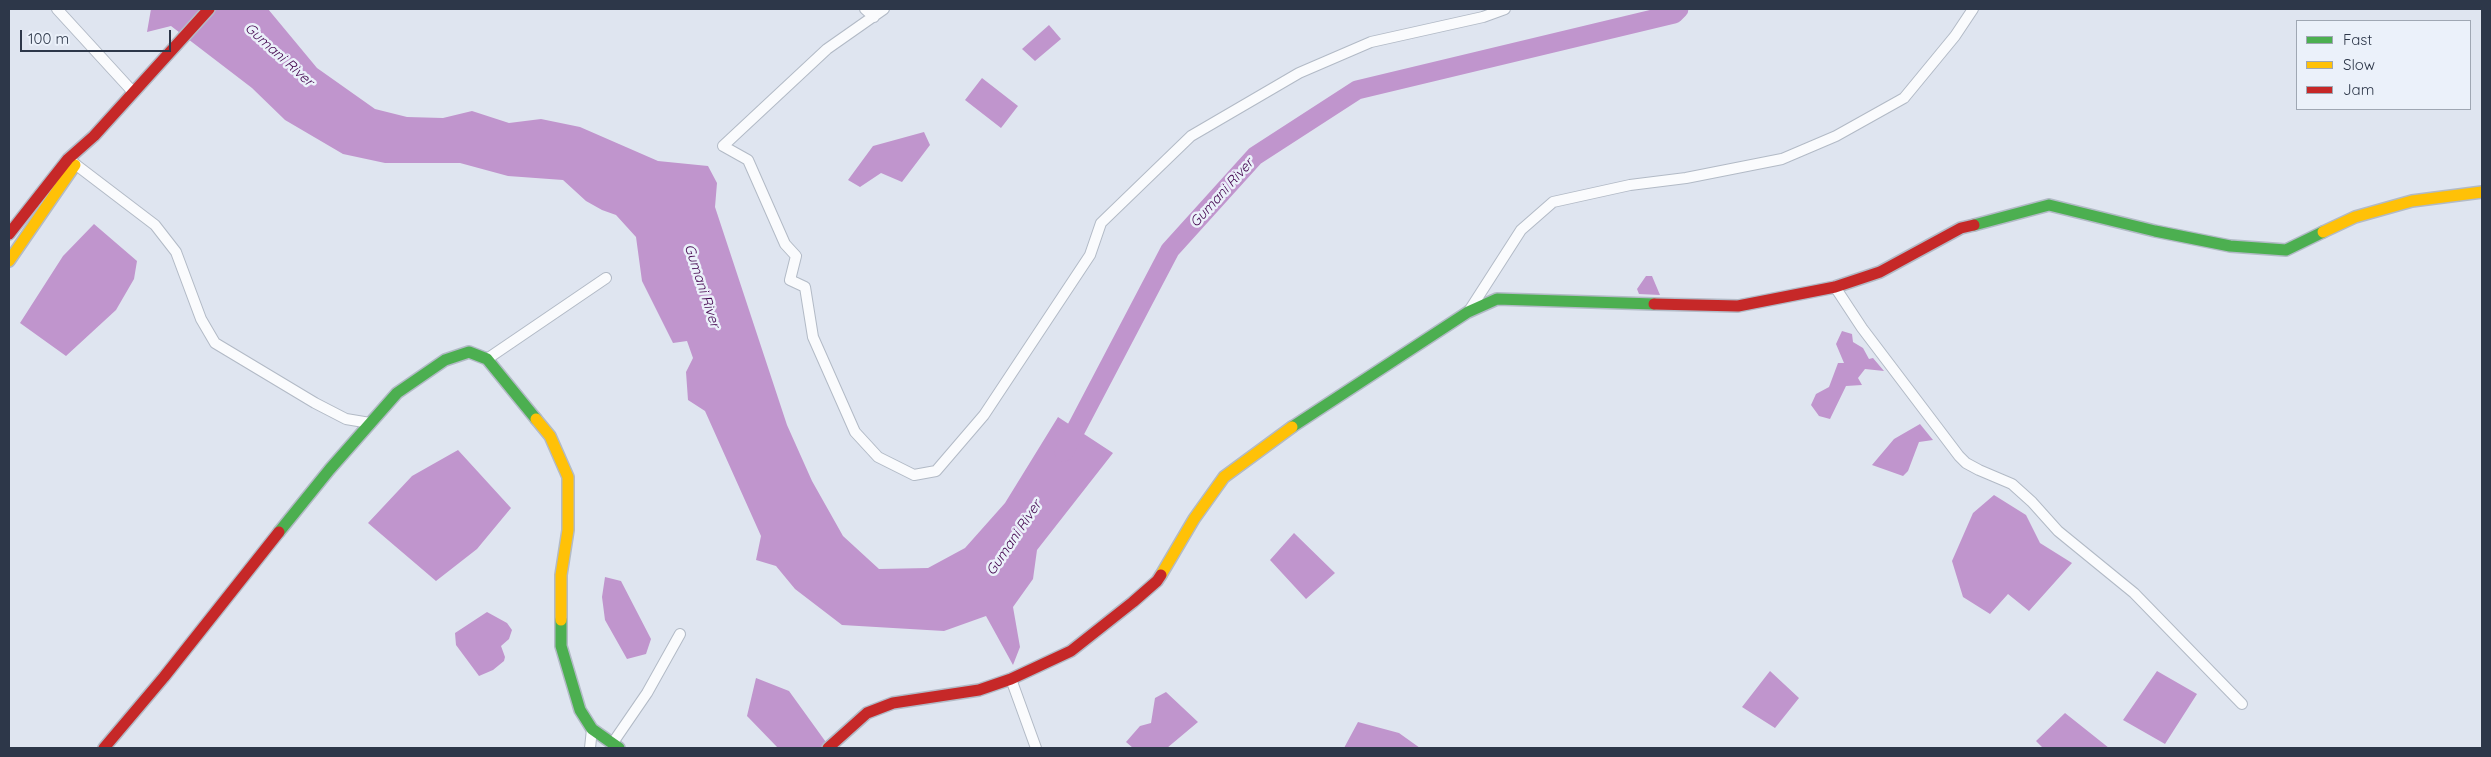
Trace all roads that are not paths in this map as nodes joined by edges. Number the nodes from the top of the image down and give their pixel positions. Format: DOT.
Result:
graph roads {
  1 [pos="57,9"];
  2 [pos="209,9"];
  3 [pos="865,9"];
  4 [pos="884,9"];
  5 [pos="1504,9"];
  6 [pos="1973,9"];
  7 [pos="874,17"];
  8 [pos="133,92"];
  9 [pos="72,162"];
  10 [pos="2482,192"];
  11 [pos="9,234"];
  12 [pos="9,261"];
  13 [pos="606,278"];
  14 [pos="1835,287"];
  15 [pos="1468,312"];
  16 [pos="487,359"];
  17 [pos="370,423"];
  18 [pos="680,634"];
  19 [pos="1011,679"];
  20 [pos="2242,704"];
  21 [pos="592,729"];
  22 [pos="616,746"];
  23 [pos="104,748"];
  24 [pos="590,748"];
  25 [pos="828,748"];
  26 [pos="1036,748"];
  1 -- 8 [label="street"];
  2 -- 8 [label="street"];
  3 -- 7 [label="street"];
  4 -- 7 [label="street"];
  5 -- 7 [label="street"];
  6 -- 15 [label="street"];
  8 -- 9 [label="street"];
  9 -- 11 [label="street"];
  9 -- 12 [label="street"];
  9 -- 17 [label="street"];
  10 -- 14 [label="street"];
  13 -- 16 [label="street"];
  14 -- 15 [label="street"];
  14 -- 20 [label="street"];
  15 -- 19 [label="street"];
  16 -- 17 [label="street"];
  16 -- 21 [label="street"];
  17 -- 23 [label="street"];
  18 -- 22 [label="street"];
  19 -- 25 [label="street"];
  19 -- 26 [label="street"];
  21 -- 22 [label="street"];
  21 -- 24 [label="street"];
}
